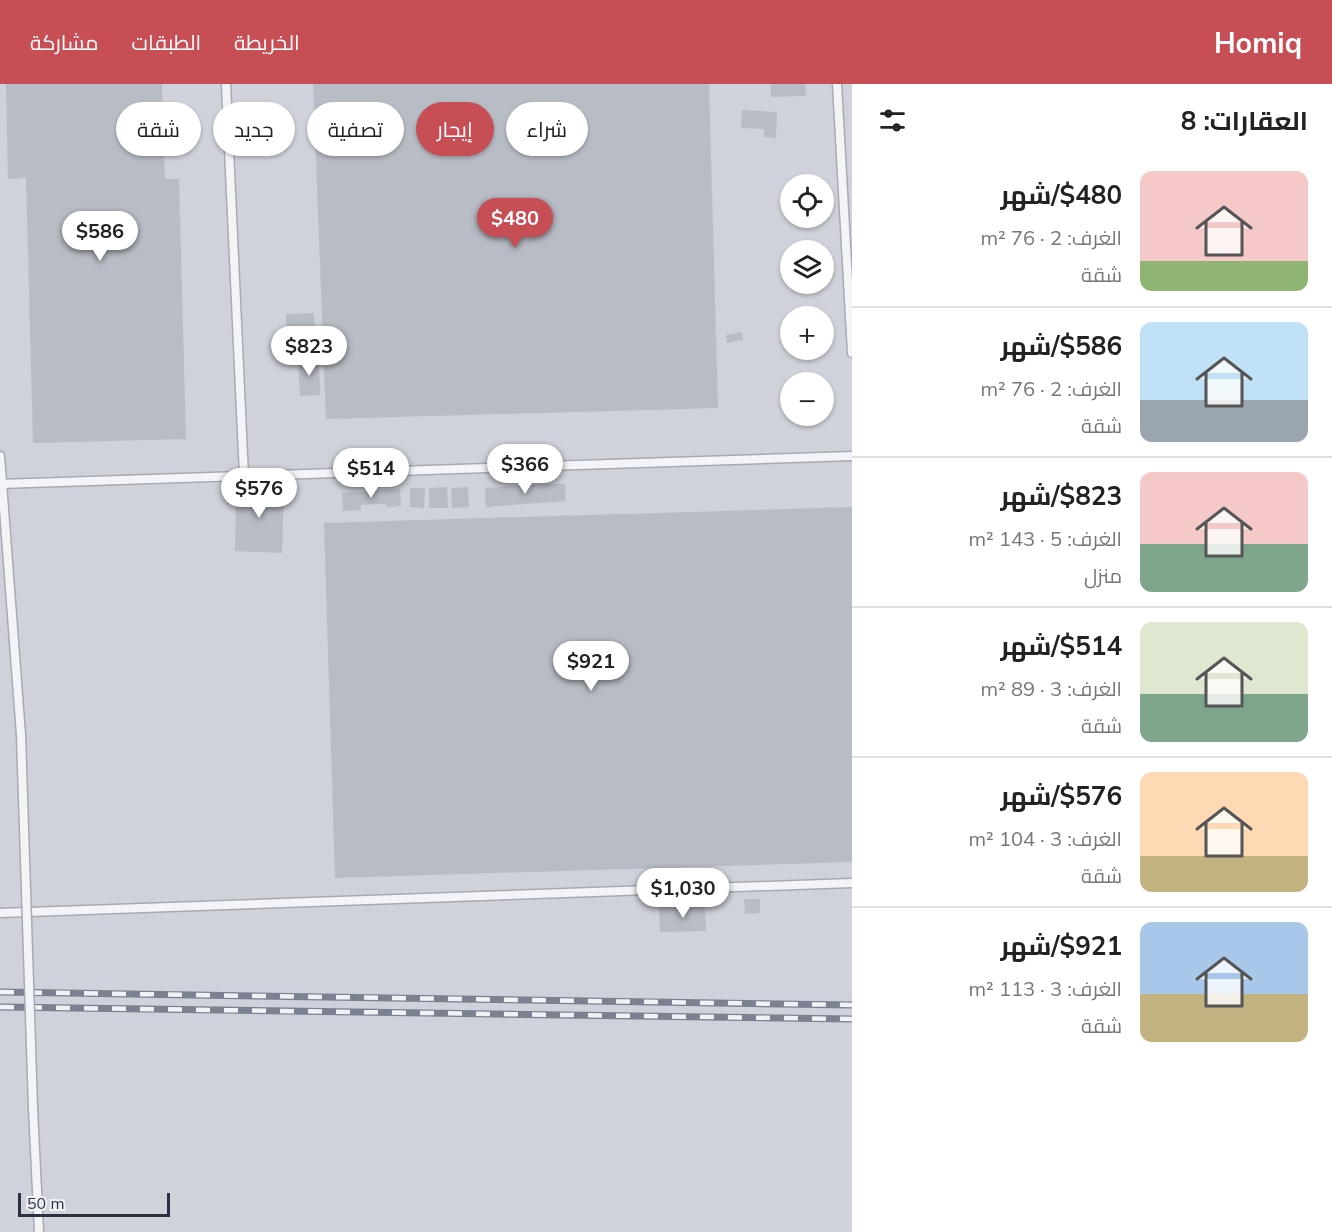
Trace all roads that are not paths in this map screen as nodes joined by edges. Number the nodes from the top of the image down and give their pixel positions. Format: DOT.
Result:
graph roads {
  1 [pos="226,84"];
  2 [pos="837,84"];
  3 [pos="852,353"];
  4 [pos="0,456"];
  5 [pos="852,456"];
  6 [pos="244,476"];
  7 [pos="0,484"];
  8 [pos="852,883"];
  9 [pos="0,912"];
  10 [pos="39,1232"];
  1 -- 6 [label="lane"];
  2 -- 3 [label="lane"];
  4 -- 7 [label="lane"];
  5 -- 6 [label="lane"];
  6 -- 7 [label="lane"];
  7 -- 10 [label="lane, bridge"];
  8 -- 9 [label="lane"];
}
